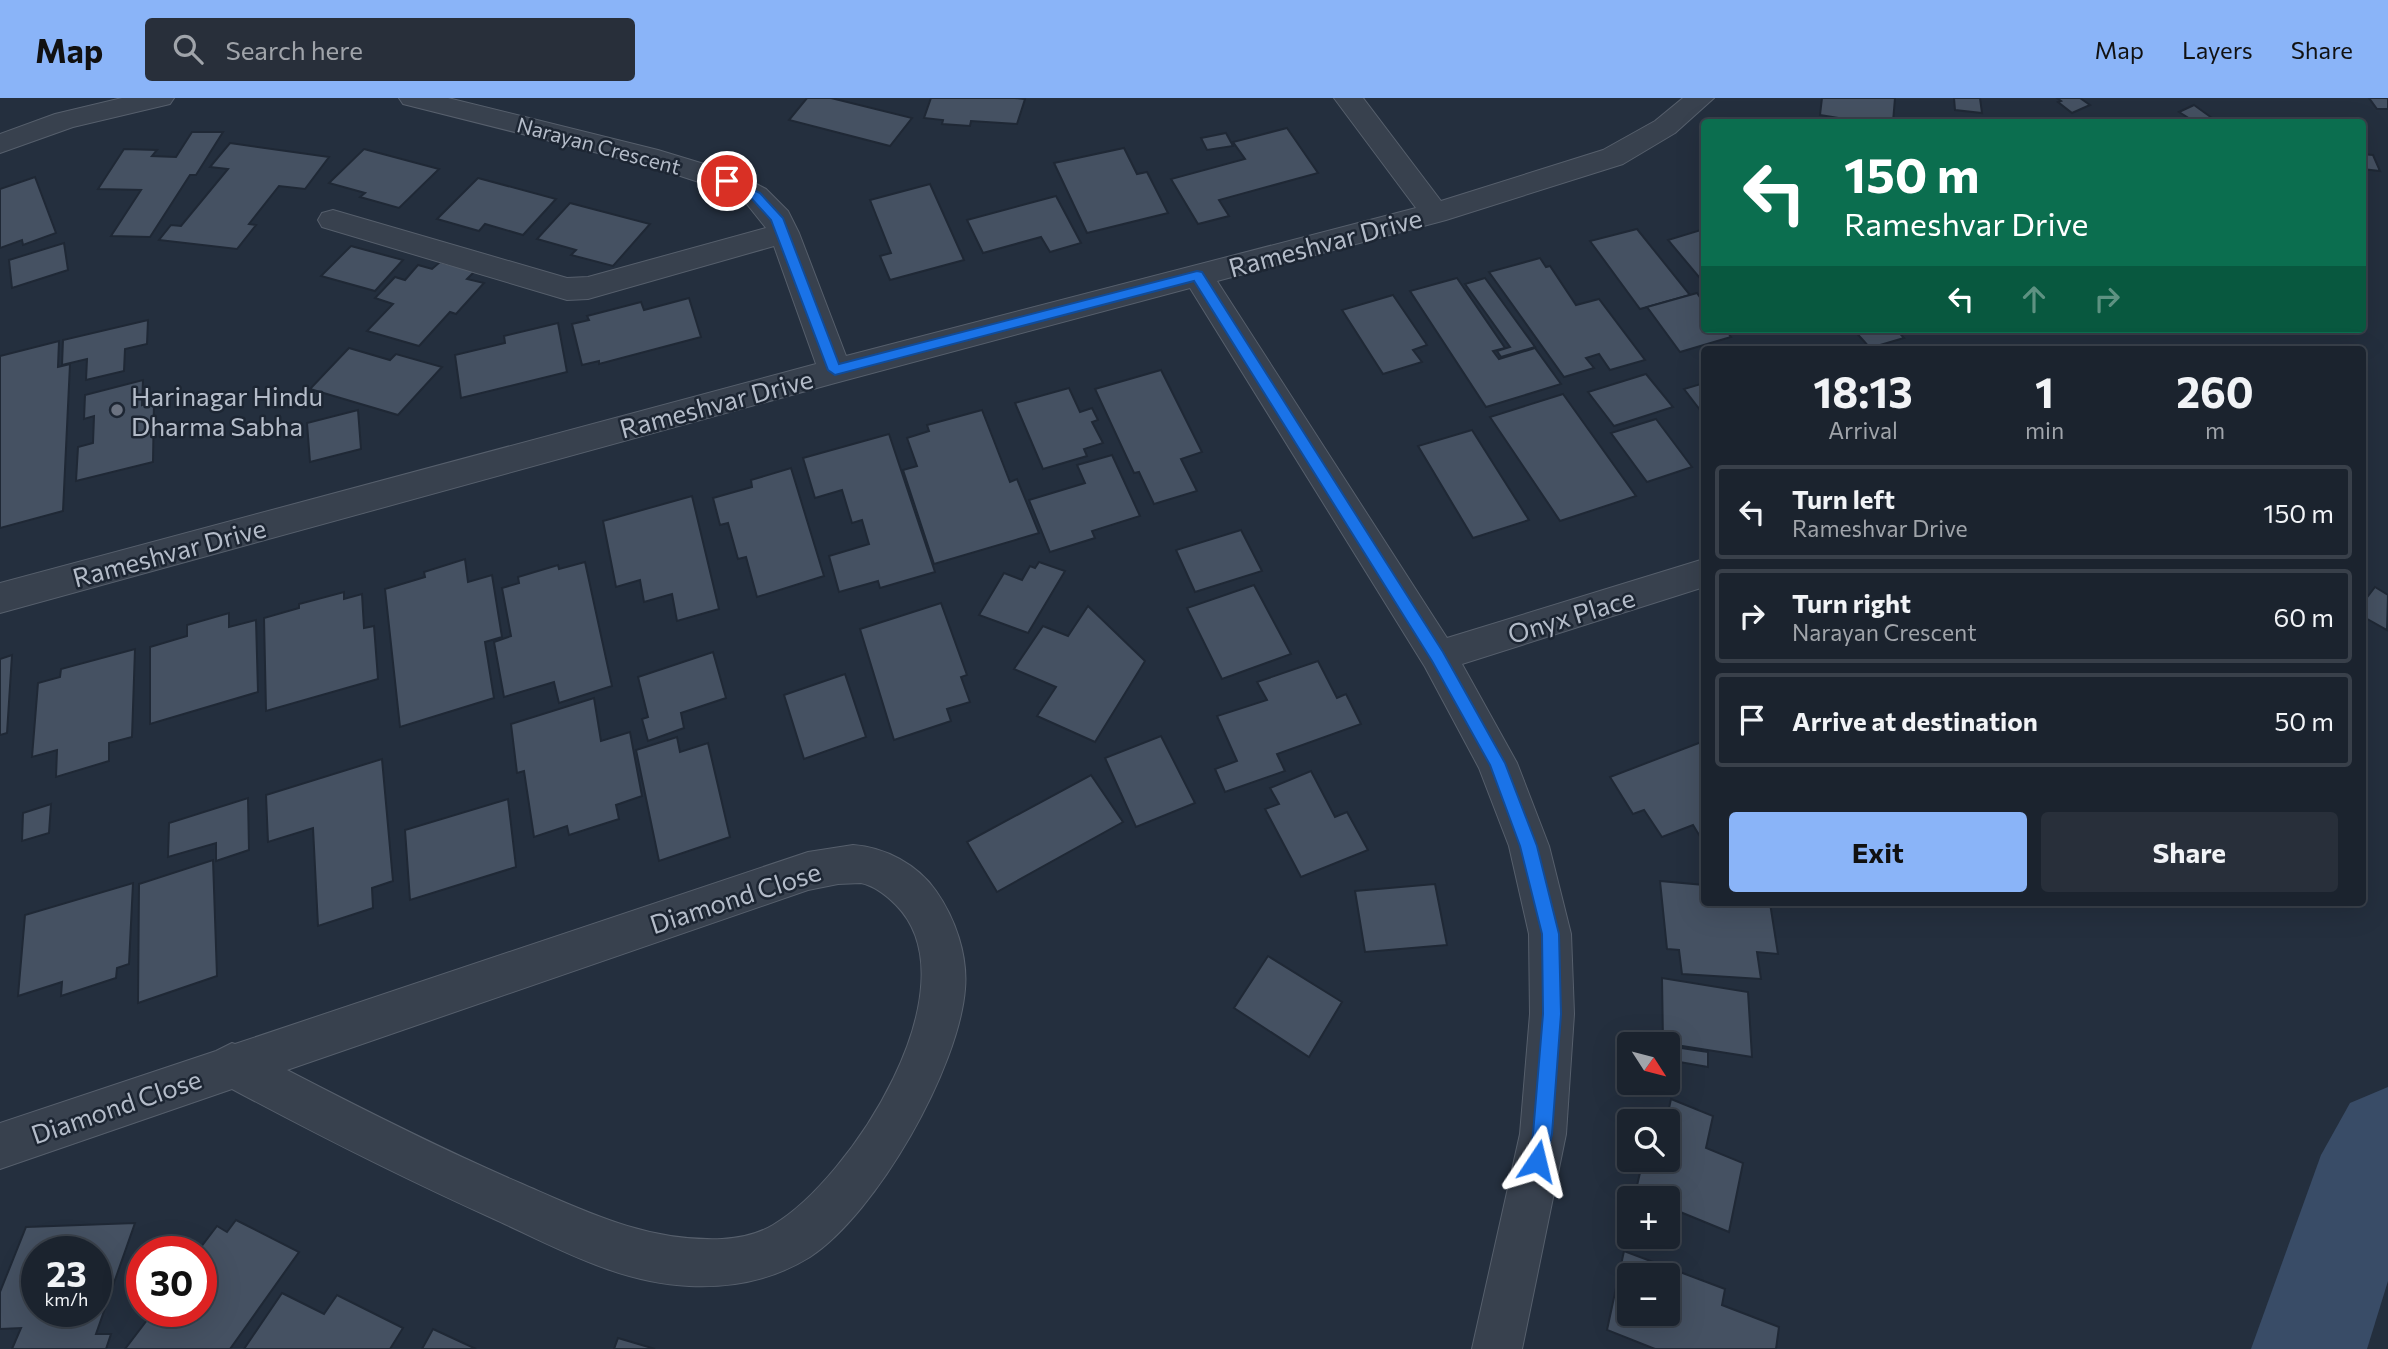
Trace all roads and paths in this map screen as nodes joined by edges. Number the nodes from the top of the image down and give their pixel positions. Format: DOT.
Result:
graph roads {
  1 [pos="160,98"];
  2 [pos="413,98"];
  3 [pos="1348,98"];
  4 [pos="1700,98"];
  5 [pos="0,144"];
  6 [pos="1435,213"];
  7 [pos="333,220"];
  8 [pos="784,233"];
  9 [pos="1197,275"];
  10 [pos="835,370"];
  11 [pos="1701,574"];
  12 [pos="0,598"];
  13 [pos="1438,656"];
  14 [pos="232,1065"];
  15 [pos="0,1146"];
  16 [pos="1497,1349"];
  1 -- 5 [label="street"];
  2 -- 8 [label="street, Narayan Crescent"];
  3 -- 6 [label="street"];
  4 -- 6 [label="street, Rameshvar Drive"];
  6 -- 9 [label="street, Rameshvar Drive"];
  7 -- 8 [label="street"];
  8 -- 10 [label="street, Narayan Crescent"];
  9 -- 10 [label="street, Rameshvar Drive"];
  9 -- 13 [label="street"];
  10 -- 12 [label="street, Rameshvar Drive"];
  11 -- 13 [label="street, Onyx Place"];
  13 -- 16 [label="street"];
  14 -- 14 [label="street, Diamond Close"];
  14 -- 15 [label="street, Diamond Close"];
}
